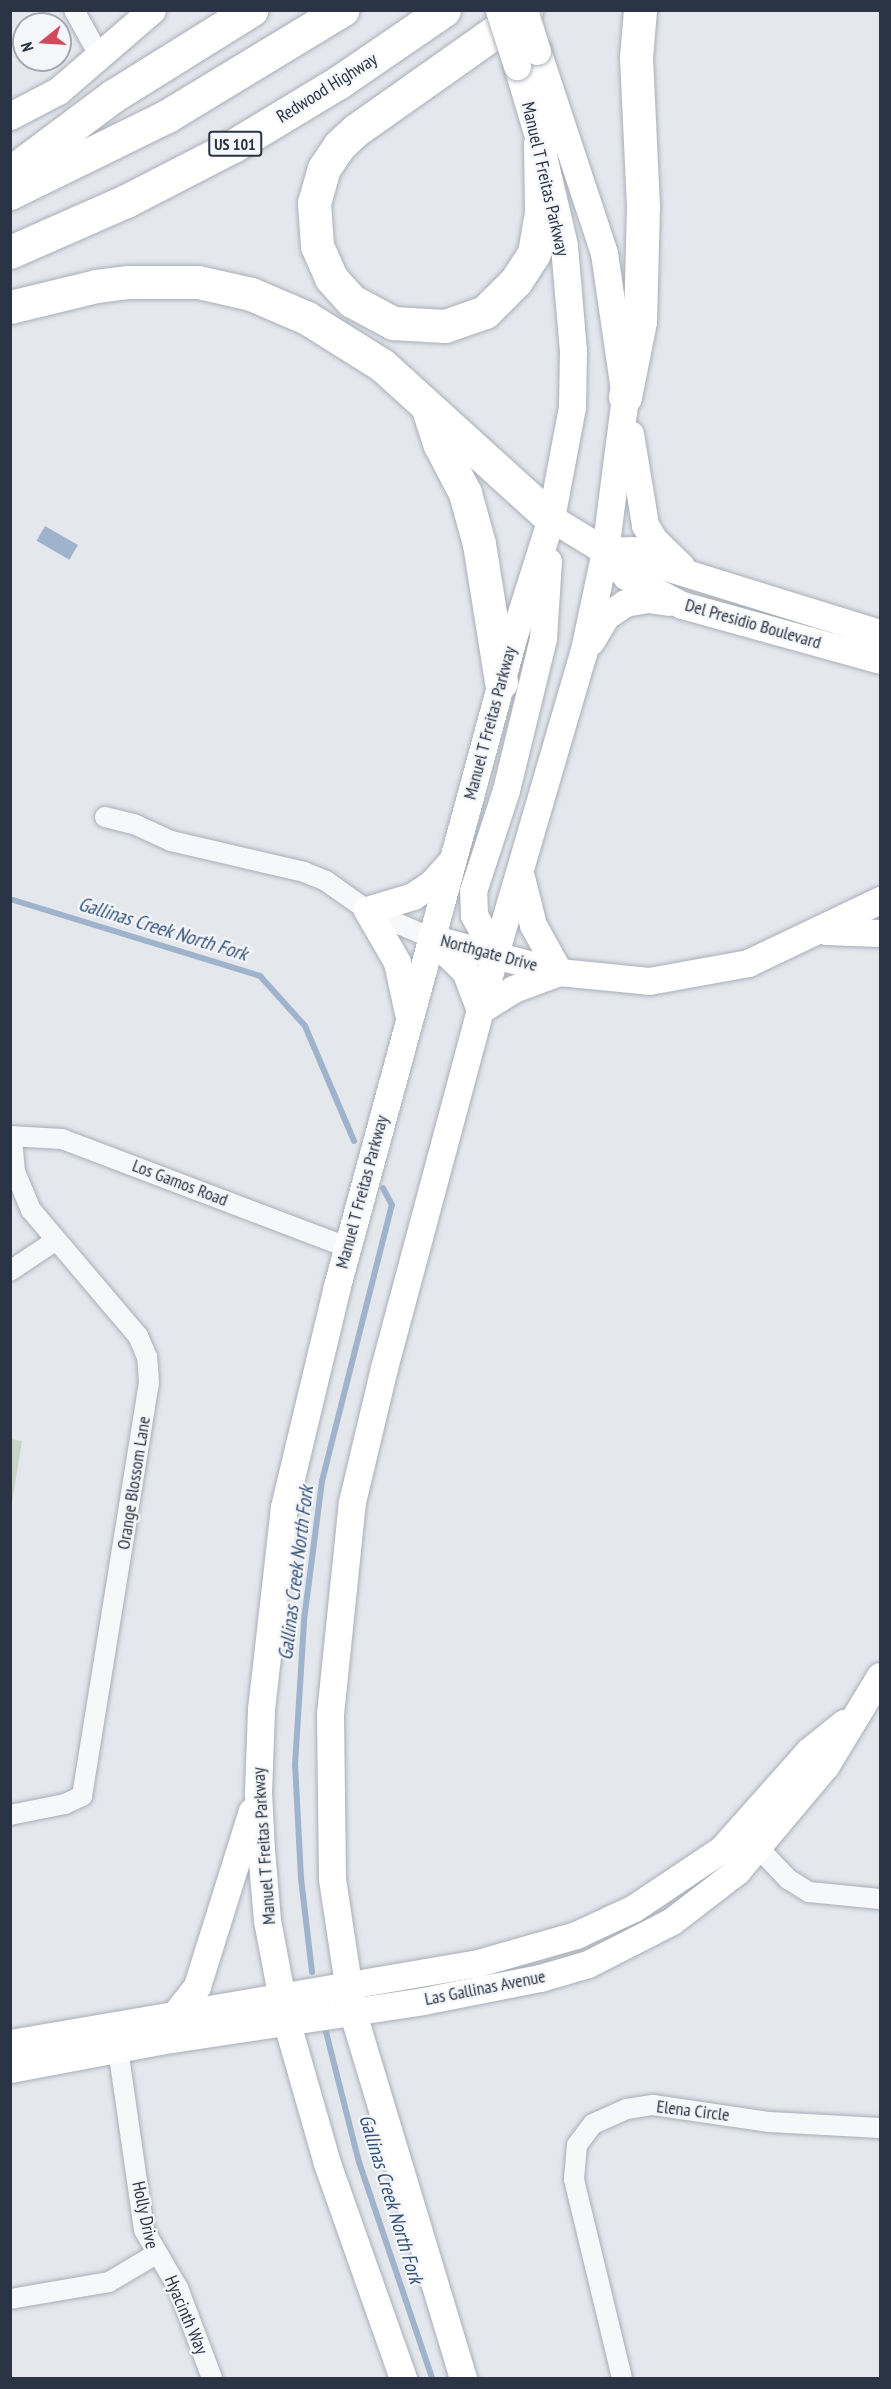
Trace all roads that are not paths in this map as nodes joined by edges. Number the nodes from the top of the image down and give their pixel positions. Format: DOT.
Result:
graph roads {
  1 [pos="74,10"];
  2 [pos="152,10"];
  3 [pos="251,10"];
  4 [pos="342,10"];
  5 [pos="444,10"];
  6 [pos="499,10"];
  7 [pos="525,10"];
  8 [pos="640,10"];
  9 [pos="100,57"];
  10 [pos="527,58"];
  11 [pos="10,116"];
  12 [pos="540,143"];
  13 [pos="10,173"];
  14 [pos="10,193"];
  15 [pos="10,252"];
  16 [pos="10,308"];
  17 [pos="624,397"];
  18 [pos="427,407"];
  19 [pos="551,518"];
  20 [pos="605,551"];
  21 [pos="689,573"];
  22 [pos="681,605"];
  23 [pos="880,633"];
  24 [pos="583,654"];
  25 [pos="880,660"];
  26 [pos="501,682"];
  27 [pos="105,816"];
  28 [pos="453,860"];
  29 [pos="521,873"];
  30 [pos="880,900"];
  31 [pos="367,910"];
  32 [pos="815,932"];
  33 [pos="880,933"];
  34 [pos="431,938"];
  35 [pos="495,954"];
  36 [pos="559,972"];
  37 [pos="480,1010"];
  38 [pos="409,1017"];
  39 [pos="11,1137"];
  40 [pos="55,1241"];
  41 [pos="346,1247"];
  42 [pos="10,1271"];
  43 [pos="880,1676"];
  44 [pos="258,1792"];
  45 [pos="10,1815"];
  46 [pos="749,1839"];
  47 [pos="880,1899"];
  48 [pos="576,1935"];
  49 [pos="588,1964"];
  50 [pos="317,2003"];
  51 [pos="176,2013"];
  52 [pos="116,2036"];
  53 [pos="10,2043"];
  54 [pos="10,2068"];
  55 [pos="880,2128"];
  56 [pos="156,2254"];
  57 [pos="10,2299"];
  58 [pos="212,2379"];
  59 [pos="404,2379"];
  60 [pos="463,2379"];
  61 [pos="622,2379"];
  1 -- 9 [label="street"];
  2 -- 9 [label="main road"];
  3 -- 13 [label="highway"];
  4 -- 14 [label="highway"];
  5 -- 15 [label="highway, Redwood Highway / US 101"];
  6 -- 10 [label="main road, Manuel T Freitas Parkway, bridge"];
  7 -- 10 [label="main road, Manuel T Freitas Parkway, bridge"];
  7 -- 12 [label="highway"];
  8 -- 17 [label="highway"];
  9 -- 11 [label="main road"];
  10 -- 12 [label="main road, Manuel T Freitas Parkway"];
  10 -- 17 [label="main road, Manuel T Freitas Parkway"];
  12 -- 19 [label="main road, Manuel T Freitas Parkway"];
  16 -- 18 [label="highway"];
  17 -- 20 [label="main road, Manuel T Freitas Parkway"];
  17 -- 21 [label="main road"];
  18 -- 19 [label="highway"];
  18 -- 26 [label="highway"];
  19 -- 20 [label="main road, Del Presidio Boulevard"];
  19 -- 26 [label="main road, Manuel T Freitas Parkway"];
  19 -- 35 [label="main road"];
  20 -- 21 [label="main road, Del Presidio Boulevard"];
  20 -- 22 [label="main road, Del Presidio Boulevard"];
  20 -- 24 [label="main road, Manuel T Freitas Parkway"];
  21 -- 23 [label="main road, Del Presidio Boulevard"];
  22 -- 24 [label="main road"];
  22 -- 25 [label="main road, Del Presidio Boulevard"];
  24 -- 29 [label="main road, Manuel T Freitas Parkway"];
  26 -- 28 [label="main road, Manuel T Freitas Parkway"];
  27 -- 31 [label="street, Northgate Drive"];
  28 -- 31 [label="main road"];
  28 -- 34 [label="main road, Manuel T Freitas Parkway"];
  29 -- 35 [label="main road, Manuel T Freitas Parkway"];
  29 -- 36 [label="main road"];
  30 -- 32 [label="main road, Northgate Drive"];
  31 -- 34 [label="street, Northgate Drive"];
  31 -- 38 [label="main road"];
  32 -- 33 [label="main road"];
  32 -- 36 [label="main road, Northgate Drive"];
  34 -- 35 [label="main road, Northgate Drive"];
  34 -- 37 [label="main road"];
  34 -- 38 [label="main road, Manuel T Freitas Parkway"];
  35 -- 36 [label="main road, Northgate Drive"];
  35 -- 37 [label="main road, Manuel T Freitas Parkway"];
  36 -- 37 [label="main road"];
  37 -- 50 [label="main road, Manuel T Freitas Parkway"];
  38 -- 41 [label="main road, Manuel T Freitas Parkway"];
  39 -- 40 [label="street, Orange Blossom Lane"];
  39 -- 41 [label="street, Los Gamos Road"];
  40 -- 42 [label="street"];
  40 -- 45 [label="street, Orange Blossom Lane"];
  41 -- 44 [label="main road, Manuel T Freitas Parkway"];
  43 -- 46 [label="main road, Las Gallinas Avenue"];
  44 -- 50 [label="main road, Manuel T Freitas Parkway"];
  44 -- 51 [label="main road"];
  46 -- 47 [label="street"];
  46 -- 48 [label="main road, Las Gallinas Avenue"];
  46 -- 49 [label="main road, Las Gallinas Avenue"];
  48 -- 49 [label="main road"];
  48 -- 50 [label="main road, Las Gallinas Avenue"];
  49 -- 50 [label="main road, Las Gallinas Avenue"];
  50 -- 51 [label="main road, Las Gallinas Avenue"];
  50 -- 52 [label="main road, Las Gallinas Avenue"];
  50 -- 59 [label="main road, Manuel T Freitas Parkway"];
  50 -- 60 [label="main road, Manuel T Freitas Parkway"];
  51 -- 52 [label="main road, Las Gallinas Avenue"];
  52 -- 53 [label="main road, Las Gallinas Avenue"];
  52 -- 54 [label="main road, Las Gallinas Avenue"];
  52 -- 56 [label="street, Holly Drive"];
  55 -- 61 [label="street, Elena Circle"];
  56 -- 57 [label="street, Holly Drive"];
  56 -- 58 [label="street, Hyacinth Way"];
}
